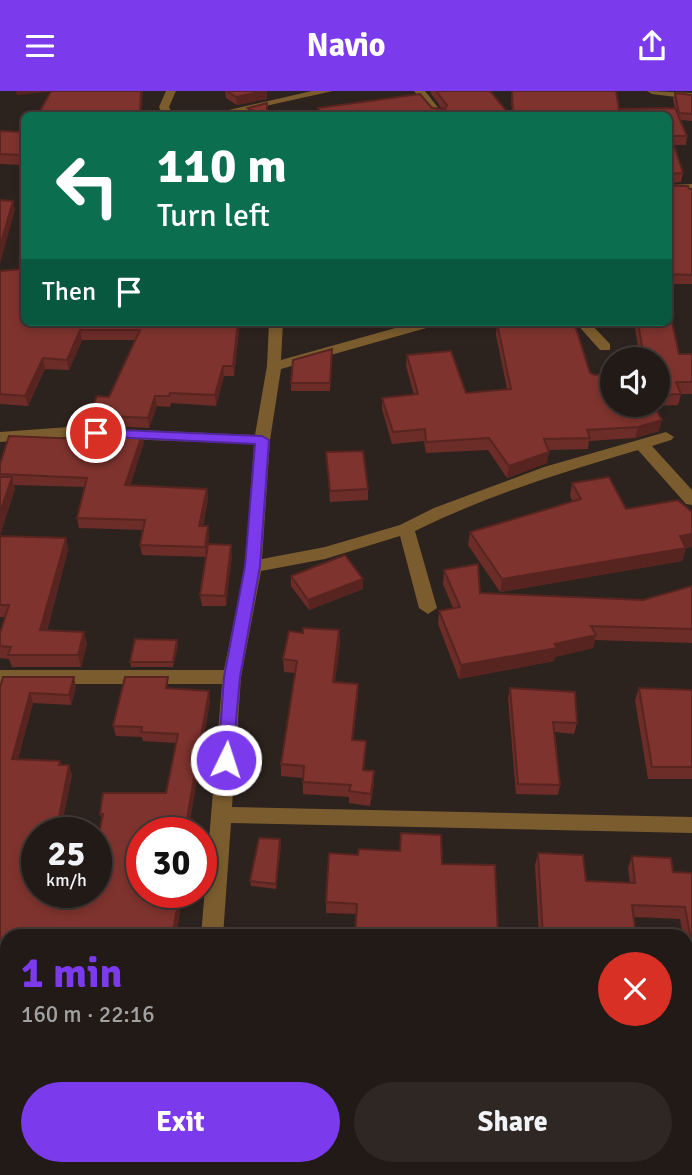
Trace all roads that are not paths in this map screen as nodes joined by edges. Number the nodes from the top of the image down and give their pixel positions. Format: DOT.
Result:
graph roads {
  1 [pos="171,91"];
  2 [pos="328,91"];
  3 [pos="419,91"];
  4 [pos="652,91"];
  5 [pos="692,96"];
  6 [pos="166,112"];
  7 [pos="226,112"];
  8 [pos="436,112"];
  9 [pos="692,188"];
  10 [pos="672,189"];
  11 [pos="276,326"];
  12 [pos="418,326"];
  13 [pos="586,326"];
  14 [pos="605,347"];
  15 [pos="274,366"];
  16 [pos="0,437"];
  17 [pos="666,437"];
  18 [pos="262,440"];
  19 [pos="641,444"];
  20 [pos="692,500"];
  21 [pos="407,529"];
  22 [pos="253,566"];
  23 [pos="428,608"];
  24 [pos="0,677"];
  25 [pos="232,677"];
  26 [pos="222,815"];
  27 [pos="692,825"];
  28 [pos="213,929"];
  1 -- 6 [label="street"];
  2 -- 7 [label="street"];
  3 -- 8 [label="street"];
  4 -- 5 [label="street"];
  9 -- 10 [label="street"];
  11 -- 15 [label="street"];
  12 -- 15 [label="street"];
  13 -- 14 [label="street"];
  15 -- 18 [label="street"];
  16 -- 18 [label="street"];
  17 -- 19 [label="street"];
  18 -- 22 [label="street"];
  19 -- 20 [label="street"];
  19 -- 21 [label="street"];
  21 -- 22 [label="street"];
  21 -- 23 [label="street"];
  22 -- 25 [label="street"];
  24 -- 25 [label="street"];
  25 -- 26 [label="street"];
  26 -- 27 [label="street"];
  26 -- 28 [label="street"];
}
